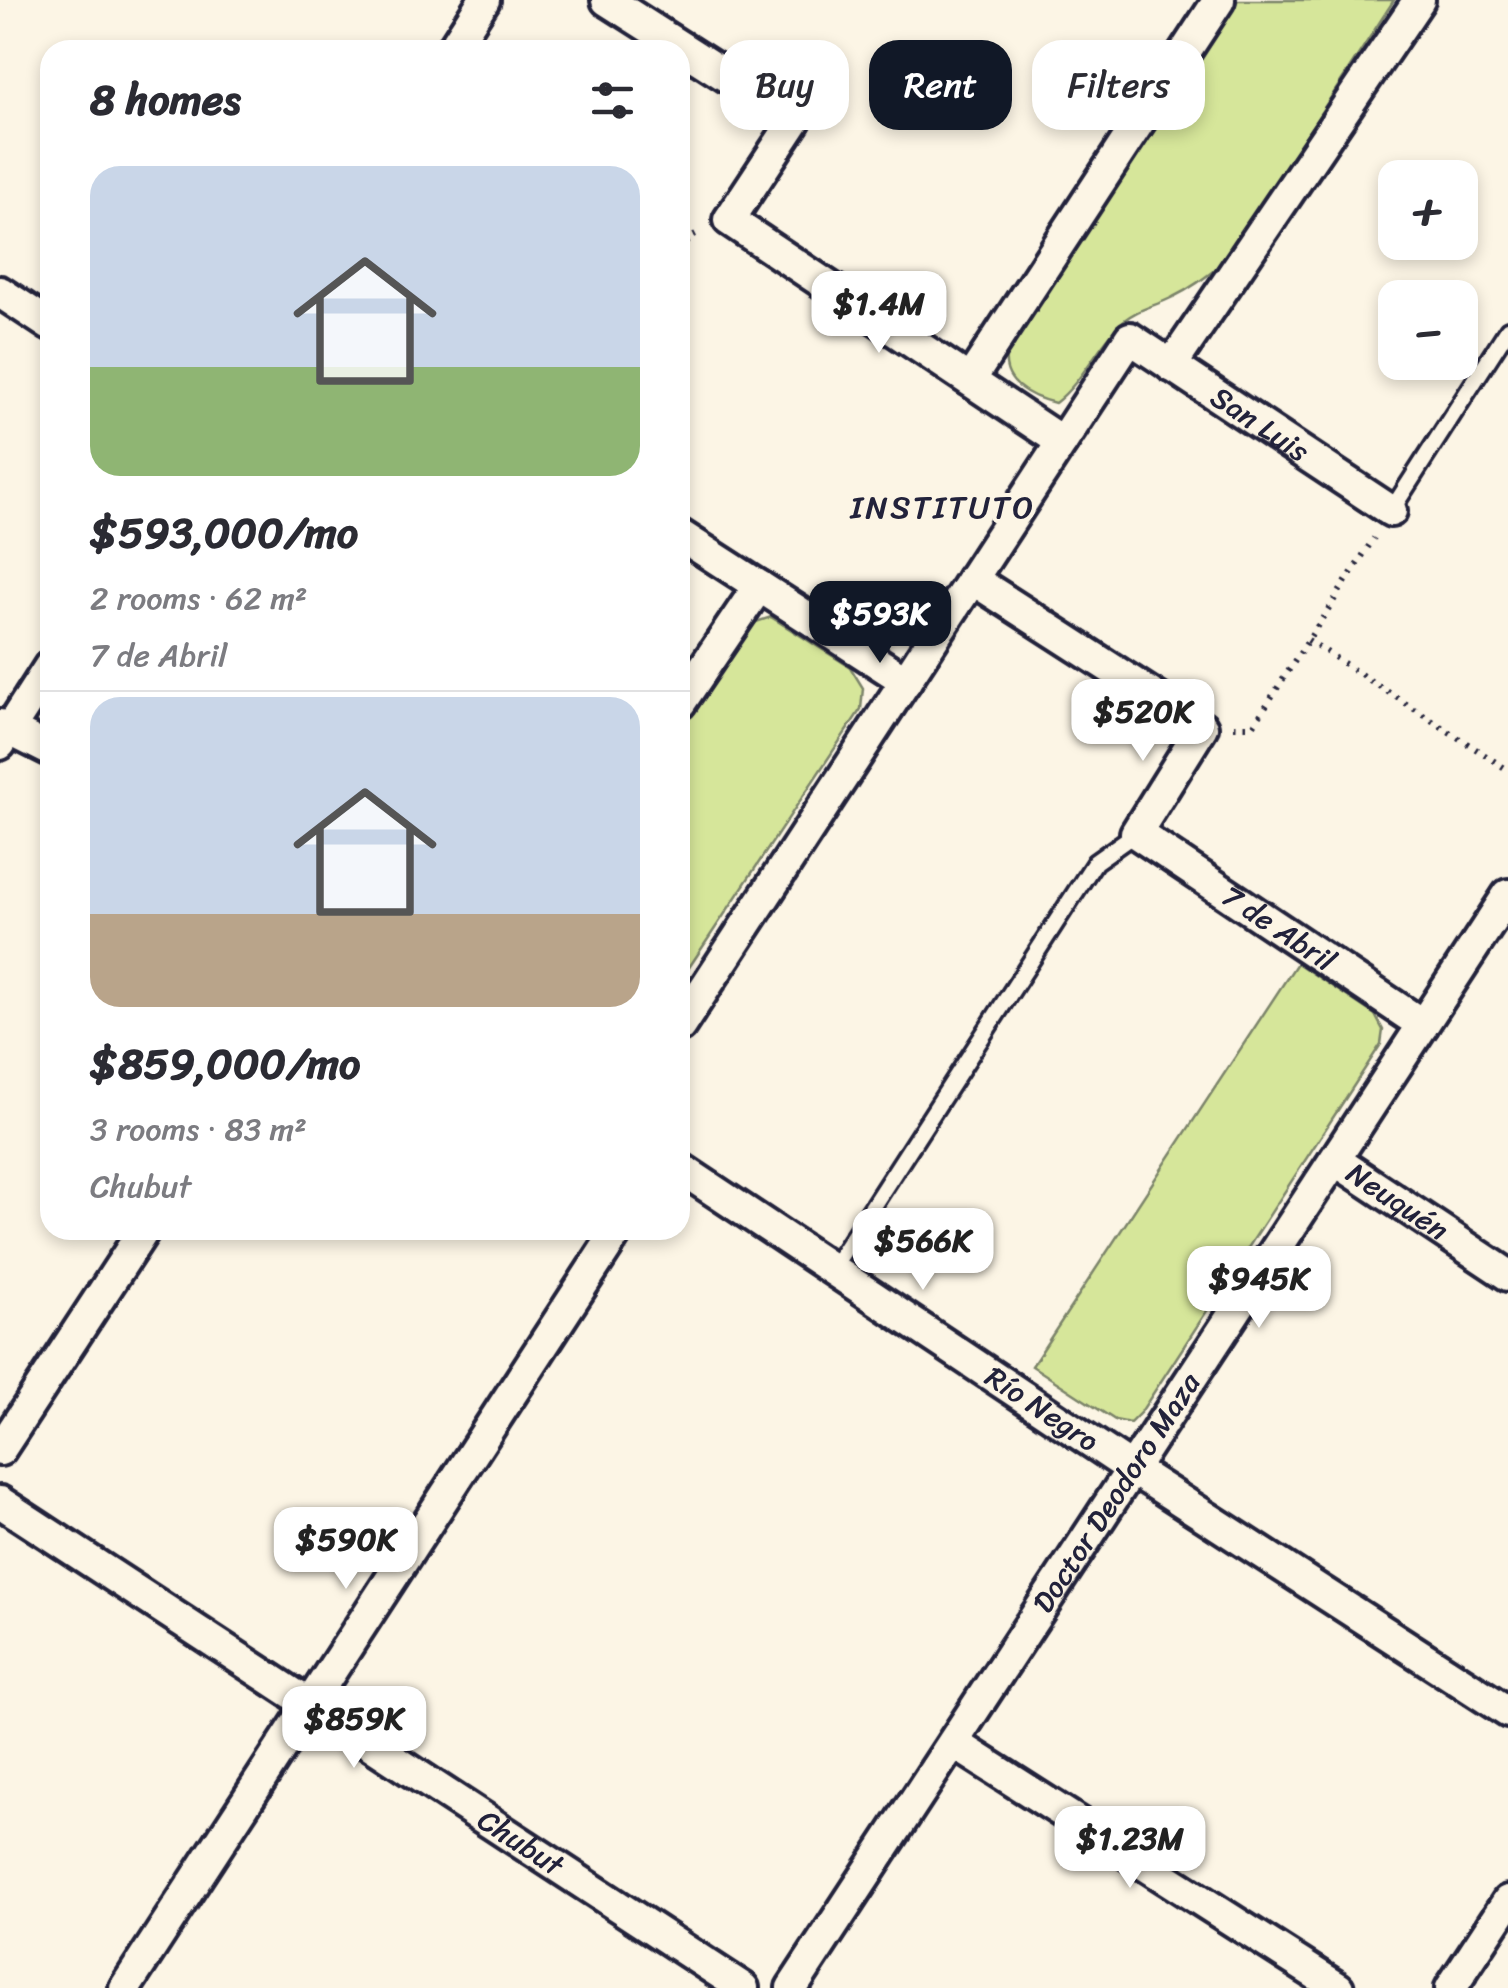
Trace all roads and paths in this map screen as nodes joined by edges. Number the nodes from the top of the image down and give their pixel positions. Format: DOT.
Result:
graph roads {
  1 [pos="484,0"];
  2 [pos="607,0"];
  3 [pos="1219,0"];
  4 [pos="1419,0"];
  5 [pos="458,40"];
  6 [pos="669,40"];
  7 [pos="690,53"];
  8 [pos="0,292"];
  9 [pos="40,318"];
  10 [pos="1508,329"];
  11 [pos="1171,366"];
  12 [pos="970,380"];
  13 [pos="1062,442"];
  14 [pos="1390,511"];
  15 [pos="690,541"];
  16 [pos="972,579"];
  17 [pos="759,586"];
  18 [pos="1308,640"];
  19 [pos="40,680"];
  20 [pos="906,681"];
  21 [pos="690,689"];
  22 [pos="1202,727"];
  23 [pos="3,733"];
  24 [pos="40,746"];
  25 [pos="1508,770"];
  26 [pos="1136,833"];
  27 [pos="1508,896"];
  28 [pos="690,1011"];
  29 [pos="1423,1025"];
  30 [pos="1335,1160"];
  31 [pos="690,1175"];
  32 [pos="137,1240"];
  33 [pos="611,1240"];
  34 [pos="832,1269"];
  35 [pos="1508,1275"];
  36 [pos="0,1450"];
  37 [pos="1132,1469"];
  38 [pos="0,1502"];
  39 [pos="308,1705"];
  40 [pos="1508,1712"];
  41 [pos="954,1743"];
  42 [pos="1508,1901"];
  43 [pos="124,1988"];
  44 [pos="743,1988"];
  45 [pos="792,1988"];
  46 [pos="1338,1988"];
  47 [pos="1451,1988"];
  1 -- 5 [label="street"];
  2 -- 6 [label="street"];
  3 -- 12 [label="street"];
  4 -- 11 [label="street"];
  7 -- 12 [label="street"];
  8 -- 9 [label="street"];
  10 -- 14 [label="lane"];
  11 -- 13 [label="street, San Luis"];
  11 -- 14 [label="street, San Luis"];
  12 -- 13 [label="street"];
  13 -- 16 [label="street"];
  14 -- 18 [label="path"];
  15 -- 17 [label="street"];
  16 -- 20 [label="street"];
  16 -- 22 [label="street"];
  17 -- 20 [label="street"];
  17 -- 21 [label="street"];
  18 -- 22 [label="path"];
  18 -- 25 [label="path"];
  19 -- 23 [label="street"];
  20 -- 28 [label="street"];
  22 -- 26 [label="street"];
  23 -- 24 [label="street"];
  26 -- 29 [label="street, 7 de Abril"];
  26 -- 34 [label="lane"];
  27 -- 29 [label="street, Doctor Deodoro Maza"];
  29 -- 30 [label="street, Doctor Deodoro Maza"];
  30 -- 35 [label="street, Neuquén"];
  30 -- 37 [label="street, Doctor Deodoro Maza"];
  31 -- 34 [label="street, Río Negro"];
  32 -- 36 [label="street"];
  33 -- 39 [label="street"];
  34 -- 37 [label="street, Río Negro"];
  37 -- 40 [label="street, Río Negro"];
  37 -- 41 [label="street, Doctor Deodoro Maza"];
  38 -- 39 [label="street, Chubut"];
  39 -- 43 [label="street"];
  39 -- 44 [label="street, Chubut"];
  41 -- 45 [label="street, Doctor Deodoro Maza"];
  41 -- 46 [label="street"];
  42 -- 47 [label="street"];
}
